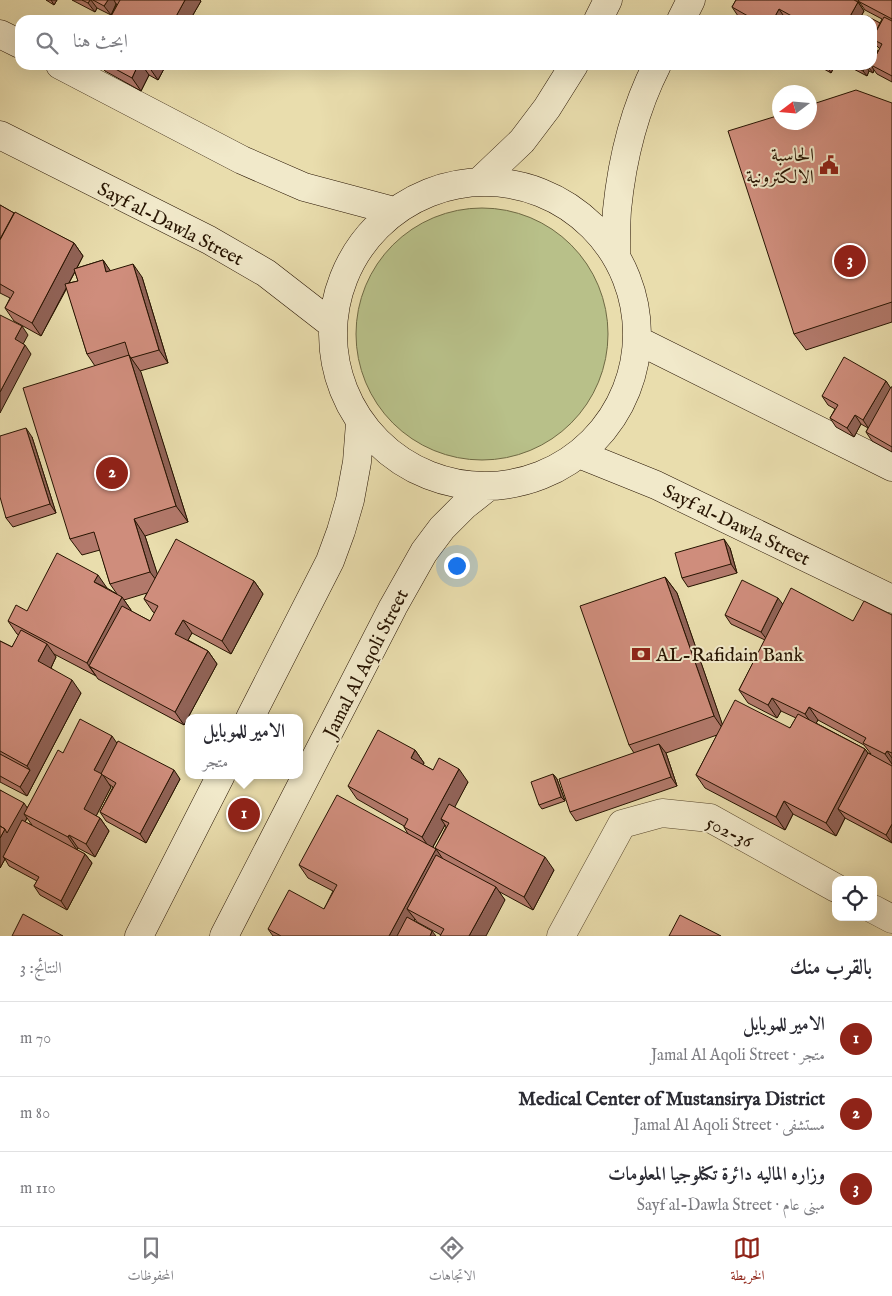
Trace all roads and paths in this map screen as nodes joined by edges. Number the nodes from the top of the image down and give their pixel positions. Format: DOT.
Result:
graph roads {
  1 [pos="608,0"];
  2 [pos="692,0"];
  3 [pos="600,15"];
  4 [pos="684,15"];
  5 [pos="0,34"];
  6 [pos="15,42"];
  7 [pos="70,70"];
  8 [pos="571,70"];
  9 [pos="654,70"];
  10 [pos="0,136"];
  11 [pos="480,181"];
  12 [pos="394,211"];
  13 [pos="616,256"];
  14 [pos="333,325"];
  15 [pos="637,340"];
  16 [pos="360,423"];
  17 [pos="580,454"];
  18 [pos="892,467"];
  19 [pos="488,487"];
  20 [pos="892,599"];
  21 [pos="252,714"];
  22 [pos="219,779"];
  23 [pos="832,886"];
  24 [pos="877,911"];
  25 [pos="892,919"];
  26 [pos="892,928"];
  27 [pos="139,936"];
  28 [pos="224,936"];
  29 [pos="561,936"];
  30 [pos="888,936"];
  1 -- 3 [label="street"];
  2 -- 4 [label="street"];
  5 -- 6 [label="street"];
  7 -- 12 [label="street"];
  8 -- 11 [label="street"];
  9 -- 13 [label="street"];
  10 -- 14 [label="street, Sayf al-Dawla Street"];
  11 -- 12 [label="street"];
  11 -- 13 [label="street"];
  12 -- 14 [label="street"];
  13 -- 15 [label="street"];
  14 -- 16 [label="street"];
  15 -- 17 [label="street"];
  15 -- 18 [label="street"];
  16 -- 19 [label="street"];
  16 -- 21 [label="street"];
  17 -- 19 [label="street"];
  17 -- 20 [label="street, Sayf al-Dawla Street"];
  19 -- 28 [label="street, Jamal Al Aqoli Street"];
  22 -- 27 [label="street"];
  23 -- 29 [label="street, 502-36"];
  24 -- 25 [label="street"];
  26 -- 30 [label="street"];
}
